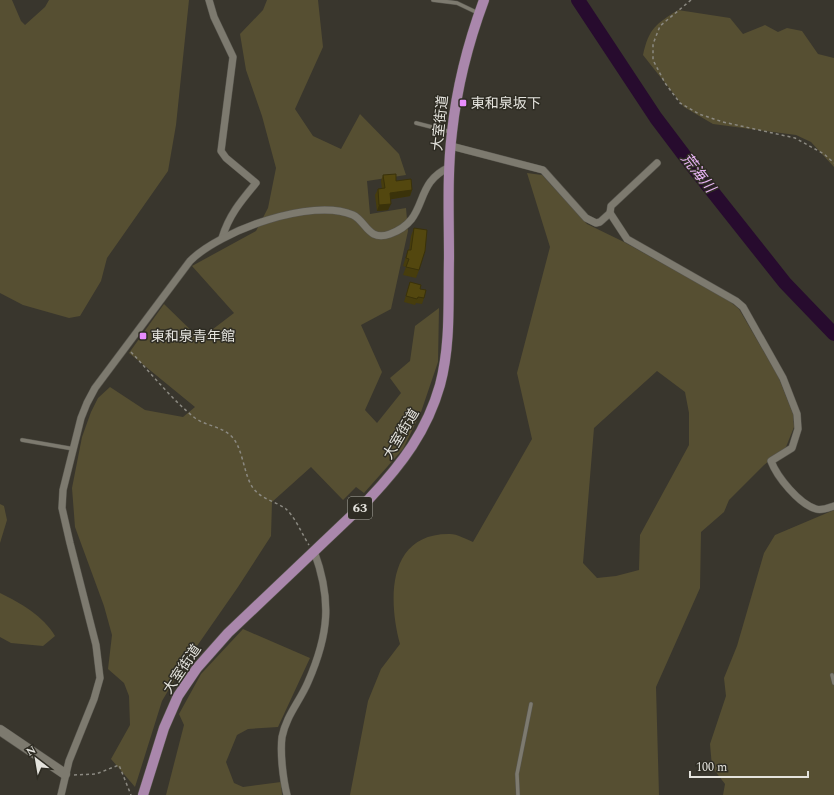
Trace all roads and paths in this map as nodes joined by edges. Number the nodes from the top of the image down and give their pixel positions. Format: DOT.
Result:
graph roads {
  1 [pos="209,0"];
  2 [pos="433,0"];
  3 [pos="484,0"];
  4 [pos="691,0"];
  5 [pos="479,13"];
  6 [pos="416,123"];
  7 [pos="452,132"];
  8 [pos="451,146"];
  9 [pos="657,163"];
  10 [pos="834,163"];
  11 [pos="450,167"];
  12 [pos="610,212"];
  13 [pos="222,238"];
  14 [pos="127,348"];
  15 [pos="22,440"];
  16 [pos="74,449"];
  17 [pos="834,506"];
  18 [pos="314,551"];
  19 [pos="832,675"];
  20 [pos="834,684"];
  21 [pos="531,704"];
  22 [pos="0,730"];
  23 [pos="65,774"];
  24 [pos="60,795"];
  25 [pos="131,795"];
  26 [pos="143,795"];
  27 [pos="287,795"];
  28 [pos="518,795"];
  1 -- 13 [label="street"];
  2 -- 5 [label="lane"];
  3 -- 5 [label="main road, 大室街道 / 63"];
  4 -- 10 [label="path"];
  5 -- 7 [label="main road, 大室街道 / 63"];
  6 -- 7 [label="lane"];
  7 -- 8 [label="main road, 大室街道 / 63"];
  8 -- 11 [label="main road, 大室街道 / 63"];
  8 -- 12 [label="street"];
  9 -- 12 [label="street"];
  11 -- 13 [label="street"];
  11 -- 18 [label="main road, 大室街道 / 63"];
  12 -- 17 [label="street"];
  13 -- 14 [label="street"];
  14 -- 16 [label="street"];
  14 -- 18 [label="path"];
  15 -- 16 [label="lane"];
  16 -- 23 [label="street"];
  18 -- 26 [label="main road, 大室街道 / 63"];
  18 -- 27 [label="street"];
  19 -- 20 [label="lane"];
  21 -- 28 [label="lane"];
  22 -- 23 [label="street"];
  23 -- 24 [label="street"];
  23 -- 25 [label="path"];
}
